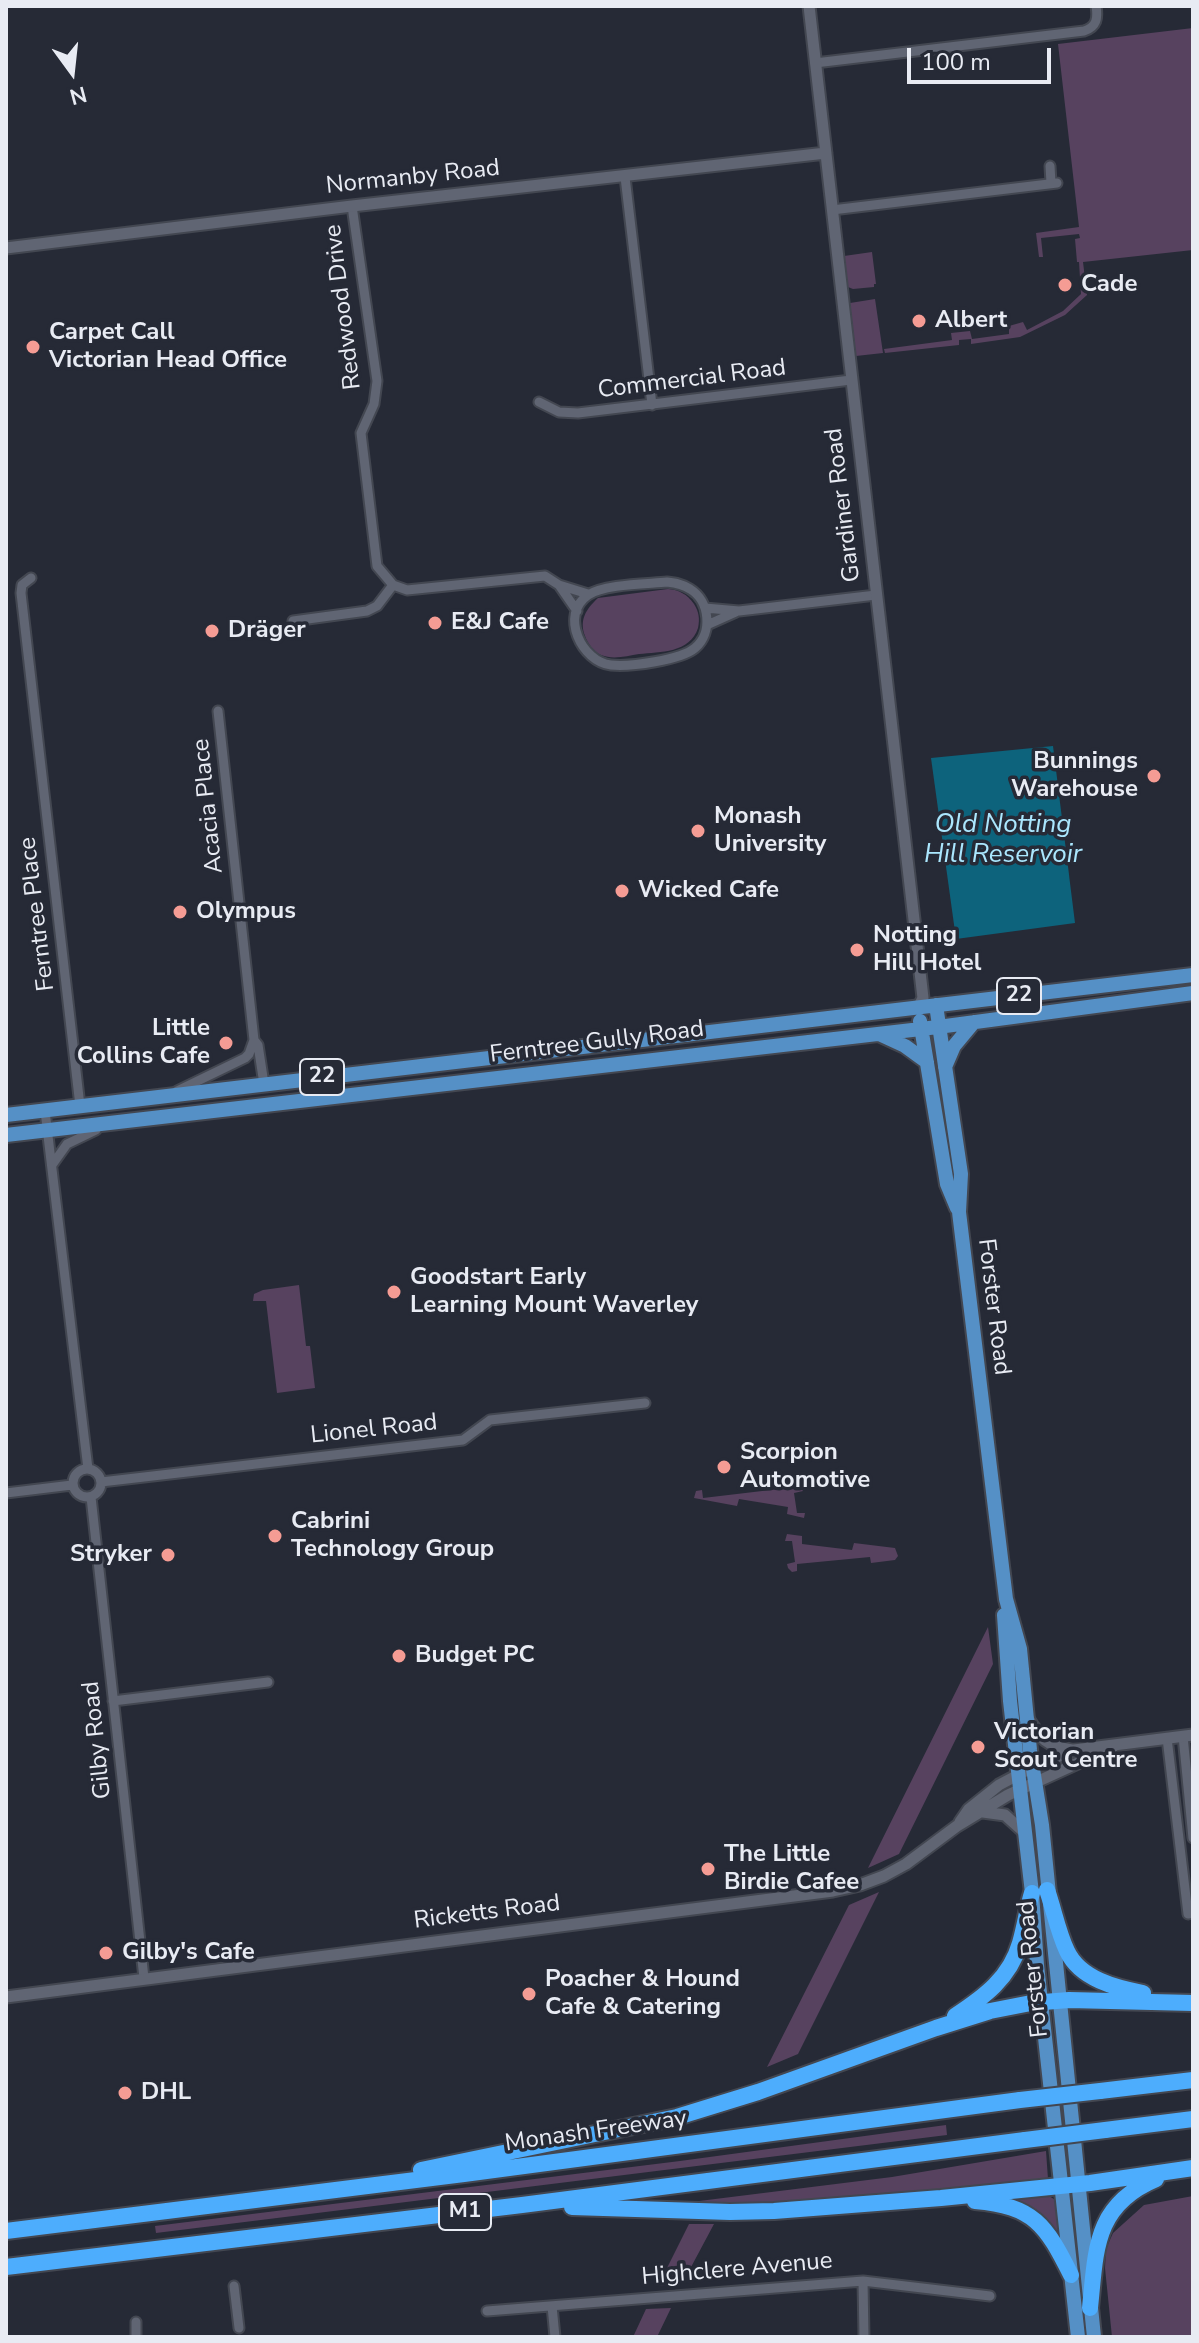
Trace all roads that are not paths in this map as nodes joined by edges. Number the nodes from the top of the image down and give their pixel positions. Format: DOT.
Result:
graph roads {
  1 [pos="809,6"];
  2 [pos="1096,6"];
  3 [pos="815,63"];
  4 [pos="826,153"];
  5 [pos="1050,166"];
  6 [pos="625,177"];
  7 [pos="352,206"];
  8 [pos="832,210"];
  9 [pos="6,248"];
  10 [pos="851,380"];
  11 [pos="539,402"];
  12 [pos="652,405"];
  13 [pos="31,578"];
  14 [pos="393,585"];
  15 [pos="559,585"];
  16 [pos="588,594"];
  17 [pos="876,595"];
  18 [pos="705,608"];
  19 [pos="577,611"];
  20 [pos="739,611"];
  21 [pos="293,621"];
  22 [pos="707,625"];
  23 [pos="218,711"];
  24 [pos="1193,975"];
  25 [pos="1102,986"];
  26 [pos="1193,993"];
  27 [pos="926,1004"];
  28 [pos="1105,1004"];
  29 [pos="974,1022"];
  30 [pos="938,1027"];
  31 [pos="920,1029"];
  32 [pos="875,1033"];
  33 [pos="254,1040"];
  34 [pos="568,1048"];
  35 [pos="927,1062"];
  36 [pos="945,1067"];
  37 [pos="572,1068"];
  38 [pos="264,1084"];
  39 [pos="163,1096"];
  40 [pos="80,1106"];
  41 [pos="45,1111"];
  42 [pos="6,1115"];
  43 [pos="126,1121"];
  44 [pos="47,1130"];
  45 [pos="6,1135"];
  46 [pos="52,1165"];
  47 [pos="959,1212"];
  48 [pos="645,1403"];
  49 [pos="88,1469"];
  50 [pos="101,1482"];
  51 [pos="72,1485"];
  52 [pos="6,1493"];
  53 [pos="91,1497"];
  54 [pos="1006,1599"];
  55 [pos="268,1682"];
  56 [pos="113,1701"];
  57 [pos="1027,1717"];
  58 [pos="1188,1735"];
  59 [pos="1167,1738"];
  60 [pos="1113,1747"];
  61 [pos="1074,1750"];
  62 [pos="1034,1774"];
  63 [pos="1020,1781"];
  64 [pos="983,1812"];
  65 [pos="957,1826"];
  66 [pos="1192,1832"];
  67 [pos="1025,1833"];
  68 [pos="1179,1833"];
  69 [pos="1193,1838"];
  70 [pos="1040,1892"];
  71 [pos="1193,1913"];
  72 [pos="144,1978"];
  73 [pos="6,1997"];
  74 [pos="1060,2000"];
  75 [pos="1041,2002"];
  76 [pos="1193,2003"];
  77 [pos="936,2028"];
  78 [pos="1193,2080"];
  79 [pos="1193,2119"];
  80 [pos="1193,2168"];
  81 [pos="1172,2172"];
  82 [pos="1079,2183"];
  83 [pos="1060,2185"];
  84 [pos="337,2189"];
  85 [pos="941,2198"];
  86 [pos="522,2205"];
  87 [pos="6,2228"];
  88 [pos="132,2251"];
  89 [pos="6,2267"];
  90 [pos="1071,2275"];
  91 [pos="6,2276"];
  92 [pos="863,2281"];
  93 [pos="234,2286"];
  94 [pos="990,2296"];
  95 [pos="552,2306"];
  96 [pos="1090,2308"];
  97 [pos="487,2311"];
  98 [pos="136,2322"];
  99 [pos="239,2328"];
  100 [pos="136,2337"];
  101 [pos="555,2337"];
  102 [pos="864,2337"];
  103 [pos="1078,2337"];
  104 [pos="1094,2337"];
  1 -- 3 [label="street, Gardiner Road"];
  2 -- 3 [label="street"];
  3 -- 4 [label="street, Gardiner Road"];
  4 -- 6 [label="street, Normanby Road"];
  4 -- 8 [label="street, Gardiner Road"];
  5 -- 8 [label="street"];
  6 -- 7 [label="street, Normanby Road"];
  6 -- 12 [label="street"];
  7 -- 9 [label="street, Normanby Road"];
  7 -- 14 [label="street, Redwood Drive"];
  8 -- 10 [label="street, Gardiner Road"];
  10 -- 12 [label="street, Commercial Road"];
  10 -- 17 [label="street, Gardiner Road"];
  11 -- 12 [label="street, Commercial Road"];
  13 -- 40 [label="street, Ferntree Place"];
  14 -- 15 [label="street"];
  14 -- 21 [label="street"];
  15 -- 16 [label="street"];
  15 -- 19 [label="street"];
  16 -- 18 [label="street"];
  16 -- 19 [label="street"];
  17 -- 20 [label="street"];
  17 -- 27 [label="street, Gardiner Road"];
  18 -- 20 [label="street"];
  18 -- 22 [label="street"];
  19 -- 22 [label="street"];
  20 -- 22 [label="street"];
  23 -- 33 [label="street, Acacia Place"];
  24 -- 25 [label="main road, Ferntree Gully Road / 22"];
  25 -- 27 [label="main road, Ferntree Gully Road / 22"];
  25 -- 28 [label="main road"];
  26 -- 28 [label="main road, Ferntree Gully Road / 22"];
  27 -- 30 [label="main road, Forster Road"];
  27 -- 31 [label="main road, Forster Road"];
  27 -- 34 [label="main road, Ferntree Gully Road / 22"];
  28 -- 29 [label="main road, Ferntree Gully Road / 22"];
  29 -- 30 [label="main road, Ferntree Gully Road / 22"];
  29 -- 36 [label="main road"];
  30 -- 31 [label="main road, Ferntree Gully Road / 22"];
  30 -- 36 [label="main road, Forster Road"];
  31 -- 32 [label="main road, Ferntree Gully Road / 22"];
  31 -- 35 [label="main road, Forster Road"];
  32 -- 35 [label="main road"];
  32 -- 37 [label="main road, Ferntree Gully Road / 22"];
  33 -- 38 [label="street, Acacia Place"];
  33 -- 39 [label="street"];
  34 -- 37 [label="main road"];
  34 -- 38 [label="main road, Ferntree Gully Road / 22"];
  35 -- 47 [label="main road, Forster Road"];
  36 -- 47 [label="main road, Forster Road"];
  37 -- 43 [label="main road, Ferntree Gully Road / 22"];
  38 -- 39 [label="main road, Ferntree Gully Road / 22"];
  39 -- 40 [label="main road, Ferntree Gully Road / 22"];
  40 -- 41 [label="main road, Ferntree Gully Road / 22"];
  41 -- 42 [label="main road, Ferntree Gully Road / 22"];
  41 -- 44 [label="street"];
  43 -- 44 [label="main road, Ferntree Gully Road / 22"];
  43 -- 46 [label="street"];
  44 -- 45 [label="main road, Ferntree Gully Road / 22"];
  44 -- 46 [label="street"];
  46 -- 49 [label="street"];
  47 -- 54 [label="main road, Forster Road"];
  48 -- 50 [label="street, Lionel Road"];
  49 -- 50 [label="street"];
  49 -- 51 [label="street"];
  50 -- 53 [label="street"];
  51 -- 52 [label="street"];
  51 -- 53 [label="street"];
  53 -- 56 [label="street, Gilby Road"];
  54 -- 57 [label="main road, Forster Road"];
  54 -- 63 [label="main road, Forster Road"];
  55 -- 56 [label="street"];
  56 -- 72 [label="street, Gilby Road"];
  57 -- 61 [label="street"];
  57 -- 62 [label="main road, Forster Road"];
  58 -- 59 [label="street"];
  58 -- 66 [label="street"];
  59 -- 60 [label="street"];
  59 -- 68 [label="street"];
  60 -- 61 [label="street"];
  60 -- 62 [label="street"];
  61 -- 62 [label="street"];
  62 -- 63 [label="street"];
  62 -- 70 [label="main road, Forster Road"];
  63 -- 64 [label="street, Ricketts Road"];
  63 -- 65 [label="street, Ricketts Road"];
  63 -- 67 [label="main road, Forster Road"];
  64 -- 65 [label="street, Ricketts Road"];
  64 -- 67 [label="street"];
  65 -- 72 [label="street, Ricketts Road"];
  66 -- 68 [label="street"];
  66 -- 69 [label="street"];
  67 -- 70 [label="main road, Forster Road"];
  68 -- 71 [label="street"];
  70 -- 74 [label="main road, Forster Road"];
  70 -- 75 [label="main road, Forster Road"];
  70 -- 76 [label="highway"];
  70 -- 77 [label="highway"];
  72 -- 73 [label="street, Ricketts Road"];
  74 -- 75 [label="highway"];
  74 -- 76 [label="highway"];
  74 -- 82 [label="main road, Forster Road"];
  75 -- 77 [label="highway"];
  75 -- 83 [label="main road, Forster Road"];
  77 -- 84 [label="highway"];
  78 -- 84 [label="highway, Monash Freeway / M1, bridge"];
  79 -- 86 [label="highway, M1, bridge"];
  80 -- 81 [label="highway"];
  81 -- 82 [label="highway"];
  81 -- 96 [label="highway"];
  82 -- 83 [label="highway"];
  82 -- 96 [label="main road, Forster Road"];
  83 -- 85 [label="highway"];
  83 -- 90 [label="main road, Forster Road"];
  84 -- 87 [label="highway, Monash Freeway / M1"];
  85 -- 86 [label="highway"];
  85 -- 90 [label="highway"];
  86 -- 88 [label="highway, M1"];
  88 -- 89 [label="highway, M1"];
  88 -- 91 [label="highway"];
  90 -- 103 [label="main road, Forster Road"];
  92 -- 94 [label="street, Highclere Avenue"];
  92 -- 95 [label="street, Highclere Avenue"];
  92 -- 102 [label="street"];
  93 -- 99 [label="street"];
  95 -- 97 [label="street, Highclere Avenue"];
  95 -- 101 [label="street"];
  96 -- 104 [label="main road, Forster Road"];
  98 -- 100 [label="street"];
}
